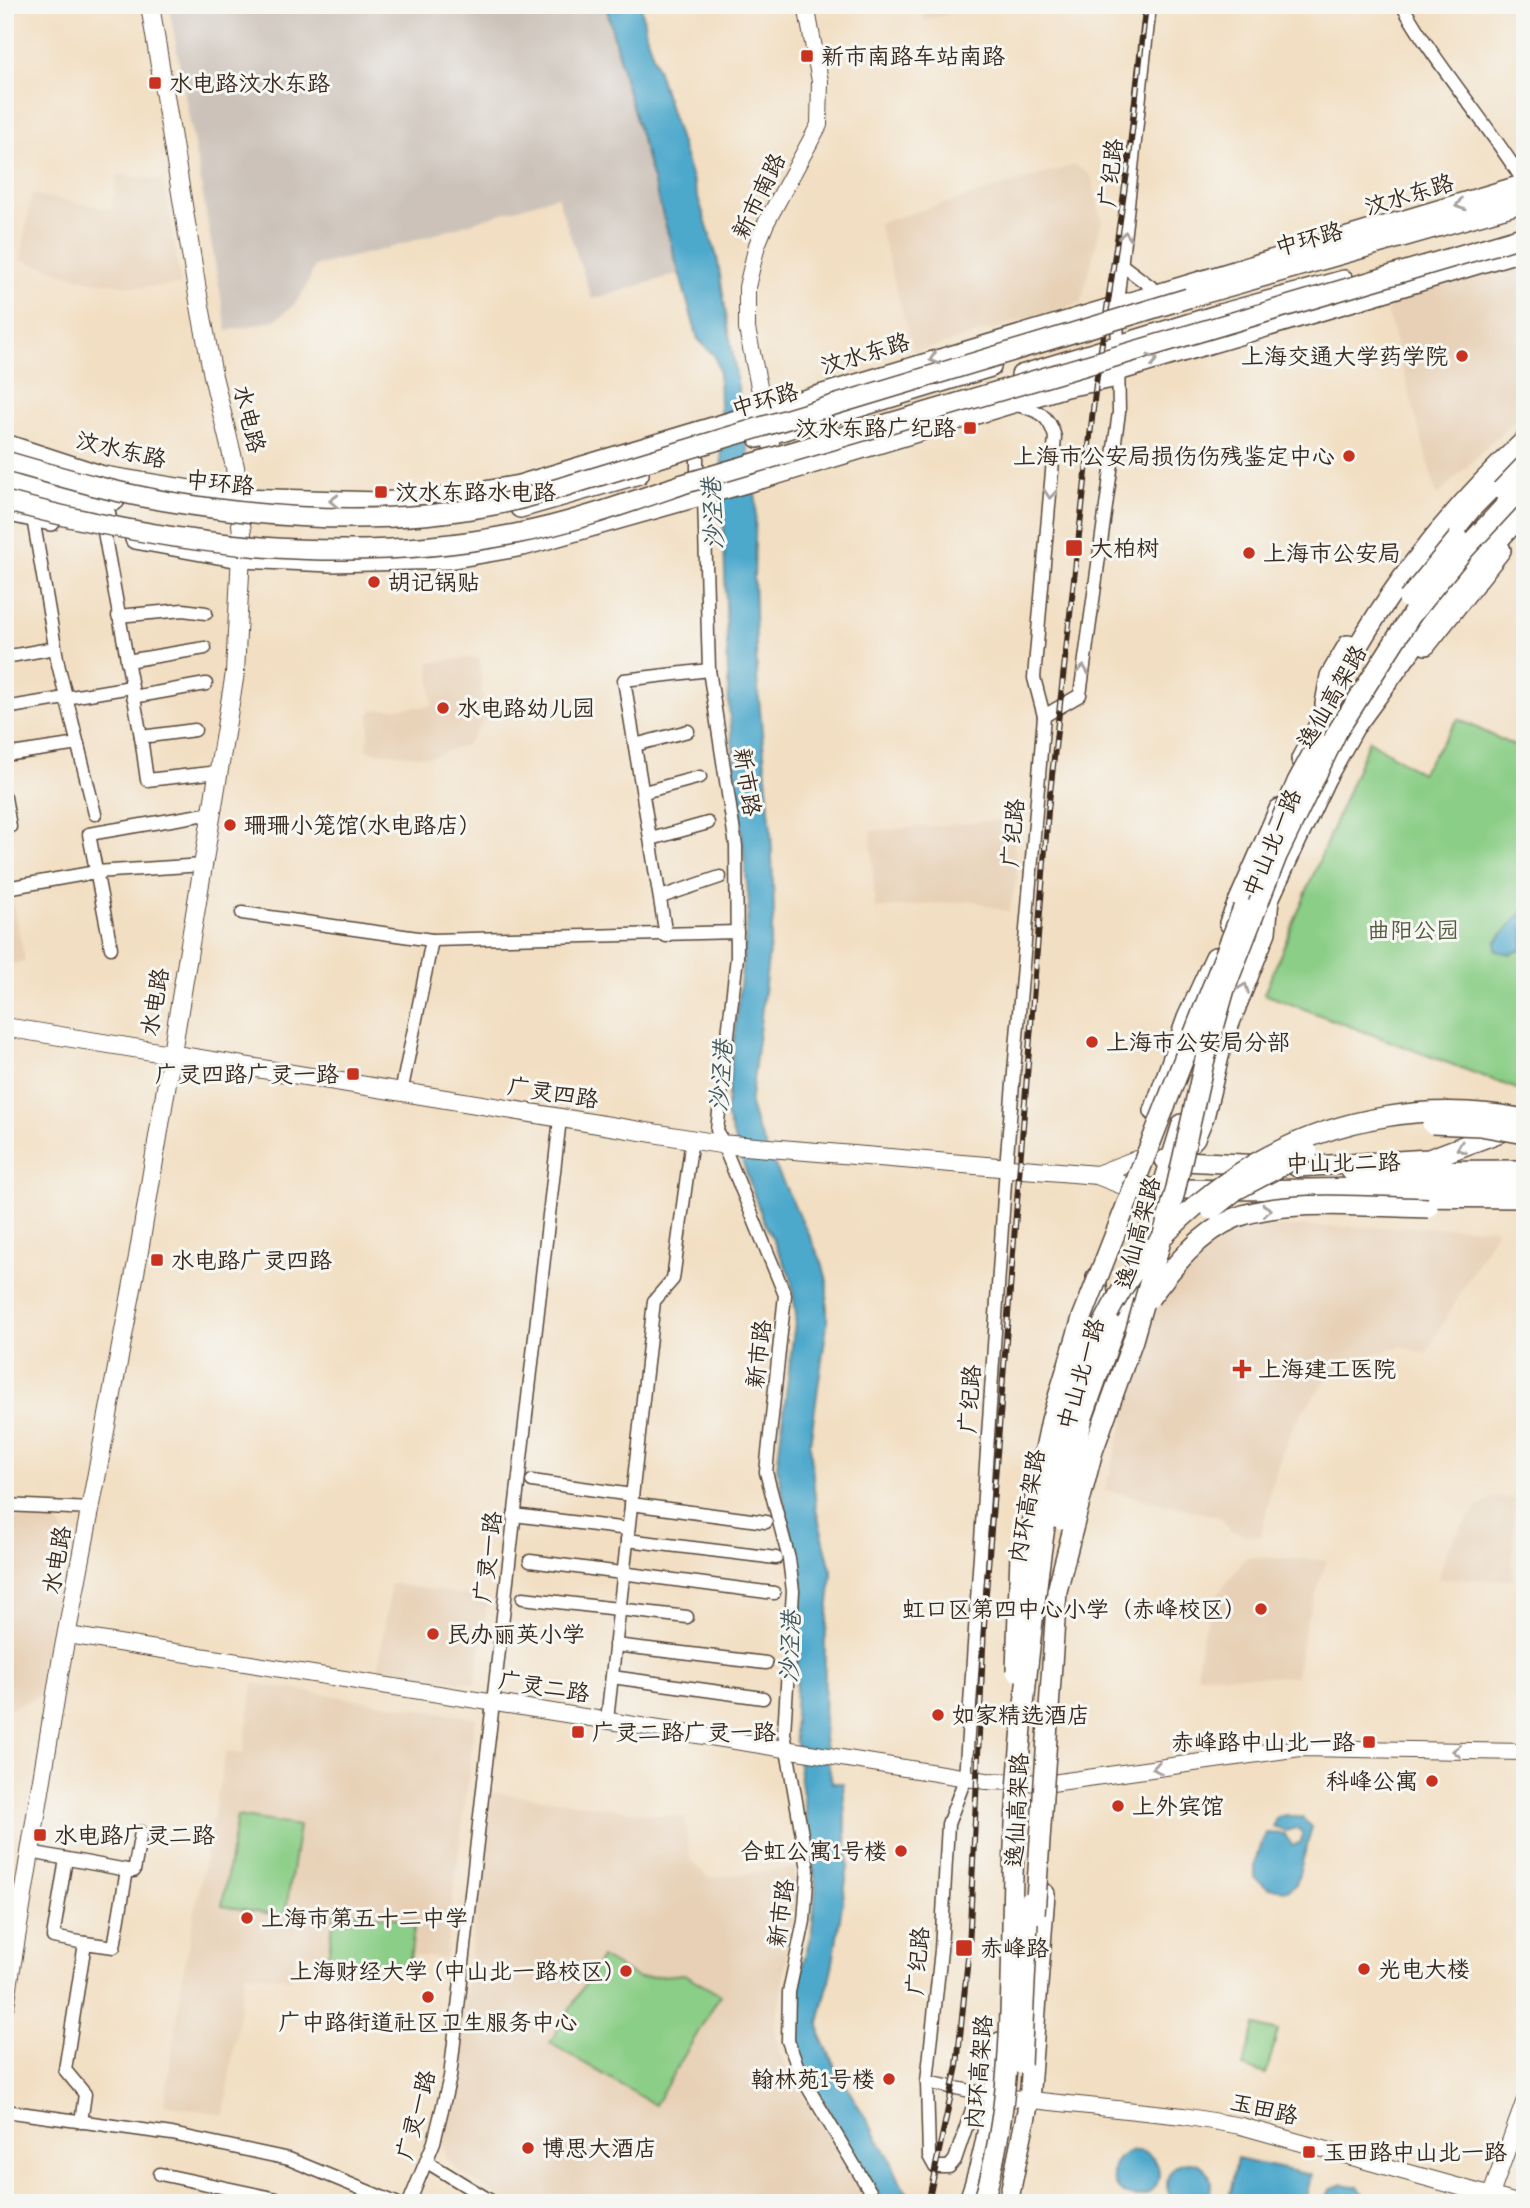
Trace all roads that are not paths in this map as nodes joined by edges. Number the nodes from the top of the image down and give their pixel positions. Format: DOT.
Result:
graph roads {
  1 [pos="150,5"];
  2 [pos="806,5"];
  3 [pos="1150,5"];
  4 [pos="1402,5"];
  5 [pos="1525,184"];
  6 [pos="1523,203"];
  7 [pos="1525,229"];
  8 [pos="1525,237"];
  9 [pos="1525,250"];
  10 [pos="1122,265"];
  11 [pos="1314,288"];
  12 [pos="1158,292"];
  13 [pos="1359,299"];
  14 [pos="1117,304"];
  15 [pos="1116,337"];
  16 [pos="1118,371"];
  17 [pos="827,391"];
  18 [pos="1012,404"];
  19 [pos="872,412"];
  20 [pos="754,414"];
  21 [pos="704,430"];
  22 [pos="1525,433"];
  23 [pos="1525,440"];
  24 [pos="5,444"];
  25 [pos="759,446"];
  26 [pos="847,454"];
  27 [pos="1525,454"];
  28 [pos="53,458"];
  29 [pos="5,461"];
  30 [pos="697,464"];
  31 [pos="1525,465"];
  32 [pos="5,473"];
  33 [pos="769,477"];
  34 [pos="1525,484"];
  35 [pos="498,489"];
  36 [pos="5,490"];
  37 [pos="1525,494"];
  38 [pos="92,495"];
  39 [pos="705,495"];
  40 [pos="239,498"];
  41 [pos="5,501"];
  42 [pos="1525,511"];
  43 [pos="5,512"];
  44 [pos="33,518"];
  45 [pos="462,518"];
  46 [pos="1525,523"];
  47 [pos="241,528"];
  48 [pos="505,528"];
  49 [pos="104,532"];
  50 [pos="475,554"];
  51 [pos="240,558"];
  52 [pos="206,612"];
  53 [pos="118,616"];
  54 [pos="55,648"];
  55 [pos="205,648"];
  56 [pos="5,657"];
  57 [pos="127,661"];
  58 [pos="709,670"];
  59 [pos="206,684"];
  60 [pos="132,692"];
  61 [pos="66,698"];
  62 [pos="5,708"];
  63 [pos="1325,708"];
  64 [pos="1044,716"];
  65 [pos="1357,724"];
  66 [pos="195,730"];
  67 [pos="688,732"];
  68 [pos="141,737"];
  69 [pos="78,744"];
  70 [pos="635,745"];
  71 [pos="5,755"];
  72 [pos="219,772"];
  73 [pos="699,777"];
  74 [pos="643,792"];
  75 [pos="5,797"];
  76 [pos="212,813"];
  77 [pos="95,814"];
  78 [pos="708,823"];
  79 [pos="5,828"];
  80 [pos="650,839"];
  81 [pos="203,865"];
  82 [pos="96,872"];
  83 [pos="720,877"];
  84 [pos="12,887"];
  85 [pos="661,897"];
  86 [pos="242,913"];
  87 [pos="737,932"];
  88 [pos="666,936"];
  89 [pos="432,940"];
  90 [pos="111,948"];
  91 [pos="1209,970"];
  92 [pos="5,1027"];
  93 [pos="170,1055"];
  94 [pos="401,1093"];
  95 [pos="560,1119"];
  96 [pos="1525,1121"];
  97 [pos="1525,1134"];
  98 [pos="692,1139"];
  99 [pos="725,1144"];
  100 [pos="1150,1158"];
  101 [pos="1006,1167"];
  102 [pos="1297,1167"];
  103 [pos="1525,1170"];
  104 [pos="1097,1175"];
  105 [pos="1525,1186"];
  106 [pos="1128,1187"];
  107 [pos="1162,1189"];
  108 [pos="1253,1190"];
  109 [pos="1336,1190"];
  110 [pos="1525,1198"];
  111 [pos="1525,1208"];
  112 [pos="1095,1269"];
  113 [pos="1087,1419"];
  114 [pos="532,1481"];
  115 [pos="632,1500"];
  116 [pos="5,1504"];
  117 [pos="92,1509"];
  118 [pos="514,1515"];
  119 [pos="766,1522"];
  120 [pos="628,1535"];
  121 [pos="776,1558"];
  122 [pos="530,1561"];
  123 [pos="623,1575"];
  124 [pos="774,1593"];
  125 [pos="523,1598"];
  126 [pos="620,1610"];
  127 [pos="687,1617"];
  128 [pos="68,1635"];
  129 [pos="615,1645"];
  130 [pos="766,1663"];
  131 [pos="612,1678"];
  132 [pos="763,1698"];
  133 [pos="492,1702"];
  134 [pos="607,1720"];
  135 [pos="1019,1740"];
  136 [pos="791,1750"];
  137 [pos="1525,1752"];
  138 [pos="965,1779"];
  139 [pos="1013,1783"];
  140 [pos="1052,1783"];
  141 [pos="1015,1815"];
  142 [pos="141,1832"];
  143 [pos="30,1852"];
  144 [pos="66,1858"];
  145 [pos="127,1870"];
  146 [pos="85,1943"];
  147 [pos="5,2005"];
  148 [pos="1020,2073"];
  149 [pos="927,2082"];
  150 [pos="986,2094"];
  151 [pos="1525,2100"];
  152 [pos="1029,2101"];
  153 [pos="5,2111"];
  154 [pos="81,2122"];
  155 [pos="427,2162"];
  156 [pos="160,2174"];
  157 [pos="1489,2199"];
  158 [pos="296,2203"];
  159 [pos="396,2203"];
  160 [pos="409,2203"];
  161 [pos="494,2203"];
  162 [pos="877,2203"];
  163 [pos="968,2203"];
  164 [pos="984,2203"];
  165 [pos="996,2203"];
  166 [pos="1008,2203"];
  167 [pos="1517,2203"];
  1 -- 40 [label="main road, 水电路"];
  2 -- 20 [label="street, 新市南路"];
  10 -- 3 [label="street, 广纪路, one-way"];
  4 -- 5 [label="street"];
  5 -- 12 [label="main road, 汶水东路, one-way"];
  6 -- 15 [label="main road, 汶水东路"];
  6 -- 29 [label="main road, 中环路, bridge"];
  7 -- 11 [label="main road, 汶水东路"];
  8 -- 41 [label="main road, bridge"];
  9 -- 13 [label="main road"];
  10 -- 12 [label="street"];
  10 -- 14 [label="street, 广纪路"];
  11 -- 13 [label="main road"];
  11 -- 15 [label="main road, 汶水东路"];
  12 -- 14 [label="main road, 汶水东路"];
  16 -- 13 [label="main road, one-way"];
  14 -- 15 [label="street, 广纪路"];
  14 -- 17 [label="main road, 汶水东路, one-way"];
  15 -- 16 [label="street, 广纪路"];
  15 -- 19 [label="main road, 汶水东路"];
  16 -- 18 [label="main road"];
  64 -- 16 [label="street, one-way"];
  17 -- 19 [label="main road"];
  17 -- 20 [label="main road, 汶水东路"];
  18 -- 26 [label="main road"];
  18 -- 64 [label="street, 广纪路, one-way"];
  19 -- 25 [label="main road, 汶水东路"];
  19 -- 26 [label="main road"];
  20 -- 21 [label="main road, 汶水东路"];
  20 -- 25 [label="street, 新市南路"];
  21 -- 30 [label="street, 新市路"];
  21 -- 35 [label="main road, 汶水东路"];
  22 -- 63 [label="main road"];
  23 -- 63 [label="main road"];
  24 -- 28 [label="main road, 汶水东路"];
  25 -- 30 [label="main road, 汶水东路"];
  25 -- 33 [label="street, 新市南路"];
  26 -- 33 [label="main road"];
  27 -- 63 [label="main road, 中山北一路"];
  28 -- 38 [label="main road"];
  28 -- 40 [label="main road, 汶水东路"];
  30 -- 39 [label="street, 新市路"];
  30 -- 45 [label="main road, 汶水东路"];
  30 -- 48 [label="main road, 汶水东路"];
  31 -- 135 [label="main road, 逸仙高架路, bridge"];
  32 -- 38 [label="main road, 汶水东路"];
  33 -- 39 [label="main road"];
  34 -- 148 [label="main road, 逸仙高架路, bridge"];
  35 -- 40 [label="main road, 汶水东路, one-way"];
  35 -- 45 [label="main road"];
  36 -- 47 [label="main road, 汶水东路"];
  37 -- 65 [label="main road, 中山北一路"];
  38 -- 47 [label="main road, 汶水东路"];
  39 -- 50 [label="main road"];
  39 -- 58 [label="street, 新市路"];
  40 -- 47 [label="main road, 水电路"];
  42 -- 65 [label="main road"];
  43 -- 44 [label="main road"];
  44 -- 49 [label="main road"];
  44 -- 54 [label="street"];
  45 -- 47 [label="main road, 汶水东路"];
  46 -- 65 [label="main road"];
  47 -- 48 [label="main road, 汶水东路"];
  47 -- 51 [label="main road, 水电路"];
  48 -- 50 [label="main road"];
  49 -- 51 [label="main road"];
  49 -- 53 [label="street"];
  50 -- 51 [label="main road"];
  51 -- 72 [label="main road, 水电路"];
  52 -- 53 [label="street"];
  53 -- 57 [label="street"];
  54 -- 56 [label="street"];
  54 -- 61 [label="street"];
  55 -- 57 [label="street"];
  57 -- 60 [label="street"];
  58 -- 70 [label="street"];
  58 -- 87 [label="street, 新市路"];
  59 -- 60 [label="street"];
  60 -- 61 [label="street"];
  60 -- 68 [label="street"];
  61 -- 62 [label="street"];
  61 -- 69 [label="street"];
  63 -- 91 [label="main road, 中山北一路"];
  64 -- 101 [label="street, 广纪路"];
  100 -- 65 [label="main road, 中山北一路, one-way"];
  66 -- 68 [label="street"];
  67 -- 70 [label="street"];
  68 -- 72 [label="street"];
  69 -- 71 [label="street"];
  69 -- 77 [label="street"];
  70 -- 74 [label="street"];
  72 -- 76 [label="main road, 水电路"];
  73 -- 74 [label="street"];
  74 -- 80 [label="street"];
  75 -- 79 [label="street"];
  76 -- 81 [label="main road, 水电路"];
  76 -- 82 [label="street"];
  78 -- 80 [label="street"];
  80 -- 85 [label="street"];
  81 -- 82 [label="street"];
  81 -- 93 [label="main road, 水电路"];
  82 -- 84 [label="street"];
  82 -- 90 [label="street"];
  83 -- 85 [label="street"];
  85 -- 88 [label="street"];
  86 -- 89 [label="street"];
  87 -- 88 [label="street"];
  87 -- 99 [label="street, 新市路"];
  88 -- 89 [label="street"];
  89 -- 94 [label="street"];
  91 -- 100 [label="main road, 中山北一路"];
  91 -- 100 [label="main road, 中山北一路"];
  92 -- 93 [label="main road, 广灵四路"];
  93 -- 94 [label="main road, 广灵四路"];
  93 -- 117 [label="main road, 水电路"];
  94 -- 95 [label="main road, 广灵四路"];
  95 -- 98 [label="main road, 广灵四路"];
  95 -- 118 [label="street, 广灵一路"];
  96 -- 102 [label="main road, one-way"];
  96 -- 135 [label="main road, 内环高架路, bridge"];
  97 -- 113 [label="main road, 内环高架路, bridge"];
  98 -- 99 [label="main road, 广灵四路"];
  98 -- 115 [label="street"];
  99 -- 101 [label="main road, 广灵四路"];
  99 -- 136 [label="street, 新市路"];
  100 -- 102 [label="main road, 中山北二路"];
  100 -- 104 [label="main road, 广灵四路"];
  100 -- 106 [label="main road, 中山北一路"];
  100 -- 107 [label="main road, 中山北一路"];
  101 -- 104 [label="main road, 广灵四路"];
  101 -- 138 [label="street, 广纪路"];
  102 -- 103 [label="main road, 中山北二路"];
  104 -- 106 [label="main road, 广灵四路"];
  105 -- 109 [label="main road, 中山北二路"];
  106 -- 107 [label="main road, 中山北二路"];
  106 -- 112 [label="main road, 中山北一路"];
  107 -- 108 [label="main road, 中山北二路"];
  107 -- 113 [label="main road, 中山北一路"];
  108 -- 109 [label="main road, 中山北二路"];
  108 -- 113 [label="main road"];
  109 -- 110 [label="main road"];
  113 -- 111 [label="main road, one-way, bridge"];
  112 -- 139 [label="main road, 中山北一路"];
  112 -- 141 [label="main road, bridge"];
  113 -- 140 [label="main road, 中山北一路"];
  113 -- 148 [label="main road, 内环高架路, bridge"];
  114 -- 115 [label="street"];
  115 -- 119 [label="street"];
  115 -- 120 [label="street"];
  116 -- 117 [label="street"];
  117 -- 128 [label="main road, 水电路"];
  118 -- 120 [label="street"];
  118 -- 133 [label="street, 广灵一路"];
  120 -- 121 [label="street"];
  120 -- 123 [label="street"];
  122 -- 123 [label="street"];
  123 -- 124 [label="street"];
  123 -- 126 [label="street"];
  125 -- 126 [label="street"];
  126 -- 127 [label="street"];
  126 -- 129 [label="street"];
  128 -- 133 [label="street, 广灵二路"];
  128 -- 143 [label="main road, 水电路"];
  129 -- 130 [label="street"];
  129 -- 131 [label="street"];
  131 -- 132 [label="street"];
  131 -- 134 [label="street"];
  133 -- 134 [label="street, 广灵二路"];
  133 -- 155 [label="street, 广灵一路"];
  134 -- 136 [label="street, 广灵二路"];
  135 -- 141 [label="main road, 内环高架路, bridge"];
  136 -- 138 [label="street, 广灵二路"];
  136 -- 162 [label="street, 新市路"];
  137 -- 140 [label="street, one-way"];
  138 -- 139 [label="street, 广灵二路"];
  138 -- 149 [label="street, 广纪路"];
  139 -- 140 [label="street"];
  139 -- 150 [label="main road, 中山北一路"];
  140 -- 152 [label="main road, 中山北一路"];
  141 -- 164 [label="main road, 内环高架路, bridge"];
  142 -- 145 [label="street"];
  143 -- 144 [label="street"];
  143 -- 147 [label="main road, 水电路"];
  144 -- 145 [label="street"];
  144 -- 146 [label="street"];
  145 -- 146 [label="street"];
  146 -- 154 [label="street"];
  148 -- 165 [label="main road, 内环高架路"];
  149 -- 150 [label="street"];
  149 -- 150 [label="street, 广纪路"];
  150 -- 152 [label="street, 玉田路"];
  150 -- 163 [label="main road, 中山北一路"];
  151 -- 157 [label="street"];
  152 -- 157 [label="street, 玉田路"];
  152 -- 166 [label="main road, 中山北一路"];
  153 -- 154 [label="street"];
  154 -- 159 [label="street"];
  155 -- 160 [label="street, 广灵一路"];
  155 -- 161 [label="street"];
  156 -- 158 [label="street"];
  157 -- 167 [label="street, 玉田路"];
}
